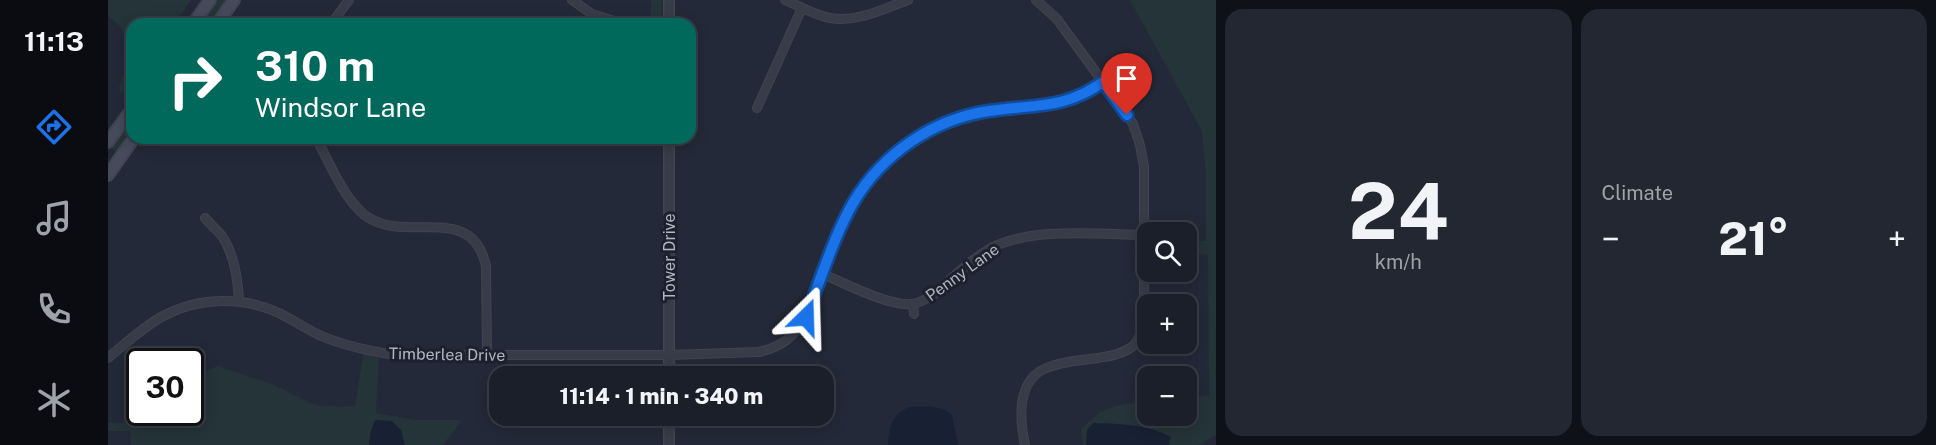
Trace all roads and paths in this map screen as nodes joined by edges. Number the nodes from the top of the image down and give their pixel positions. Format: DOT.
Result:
graph roads {
  1 [pos="210,0"];
  2 [pos="234,0"];
  3 [pos="349,0"];
  4 [pos="572,0"];
  5 [pos="669,0"];
  6 [pos="785,0"];
  7 [pos="908,0"];
  8 [pos="1036,0"];
  9 [pos="802,8"];
  10 [pos="197,18"];
  11 [pos="221,18"];
  12 [pos="336,18"];
  13 [pos="604,18"];
  14 [pos="669,18"];
  15 [pos="1103,82"];
  16 [pos="757,108"];
  17 [pos="126,117"];
  18 [pos="108,142"];
  19 [pos="131,144"];
  20 [pos="319,144"];
  21 [pos="669,144"];
  22 [pos="108,175"];
  23 [pos="205,219"];
  24 [pos="1143,222"];
  25 [pos="1137,235"];
  26 [pos="823,274"];
  27 [pos="1144,282"];
  28 [pos="239,301"];
  29 [pos="913,304"];
  30 [pos="914,314"];
  31 [pos="487,355"];
  32 [pos="669,355"];
  33 [pos="108,358"];
  34 [pos="669,366"];
  35 [pos="669,426"];
  36 [pos="669,445"];
  37 [pos="1025,445"];
  1 -- 10 [label="main road"];
  2 -- 11 [label="main road"];
  3 -- 12 [label="street"];
  4 -- 13 [label="street"];
  5 -- 14 [label="street"];
  6 -- 9 [label="street"];
  7 -- 9 [label="street"];
  8 -- 15 [label="street"];
  9 -- 16 [label="street"];
  15 -- 24 [label="street"];
  15 -- 26 [label="street, Timberlea Drive"];
  17 -- 18 [label="main road"];
  19 -- 22 [label="main road"];
  20 -- 31 [label="street"];
  21 -- 32 [label="street, Tower Drive"];
  23 -- 28 [label="street"];
  25 -- 29 [label="street, Penny Lane"];
  26 -- 29 [label="street, Penny Lane"];
  26 -- 32 [label="street, Timberlea Drive"];
  27 -- 37 [label="street"];
  28 -- 31 [label="street, Timberlea Drive"];
  28 -- 33 [label="street, Timberlea Drive"];
  29 -- 30 [label="street"];
  31 -- 32 [label="street, Timberlea Drive"];
  32 -- 34 [label="street, Tower Drive"];
  35 -- 36 [label="street"];
}
